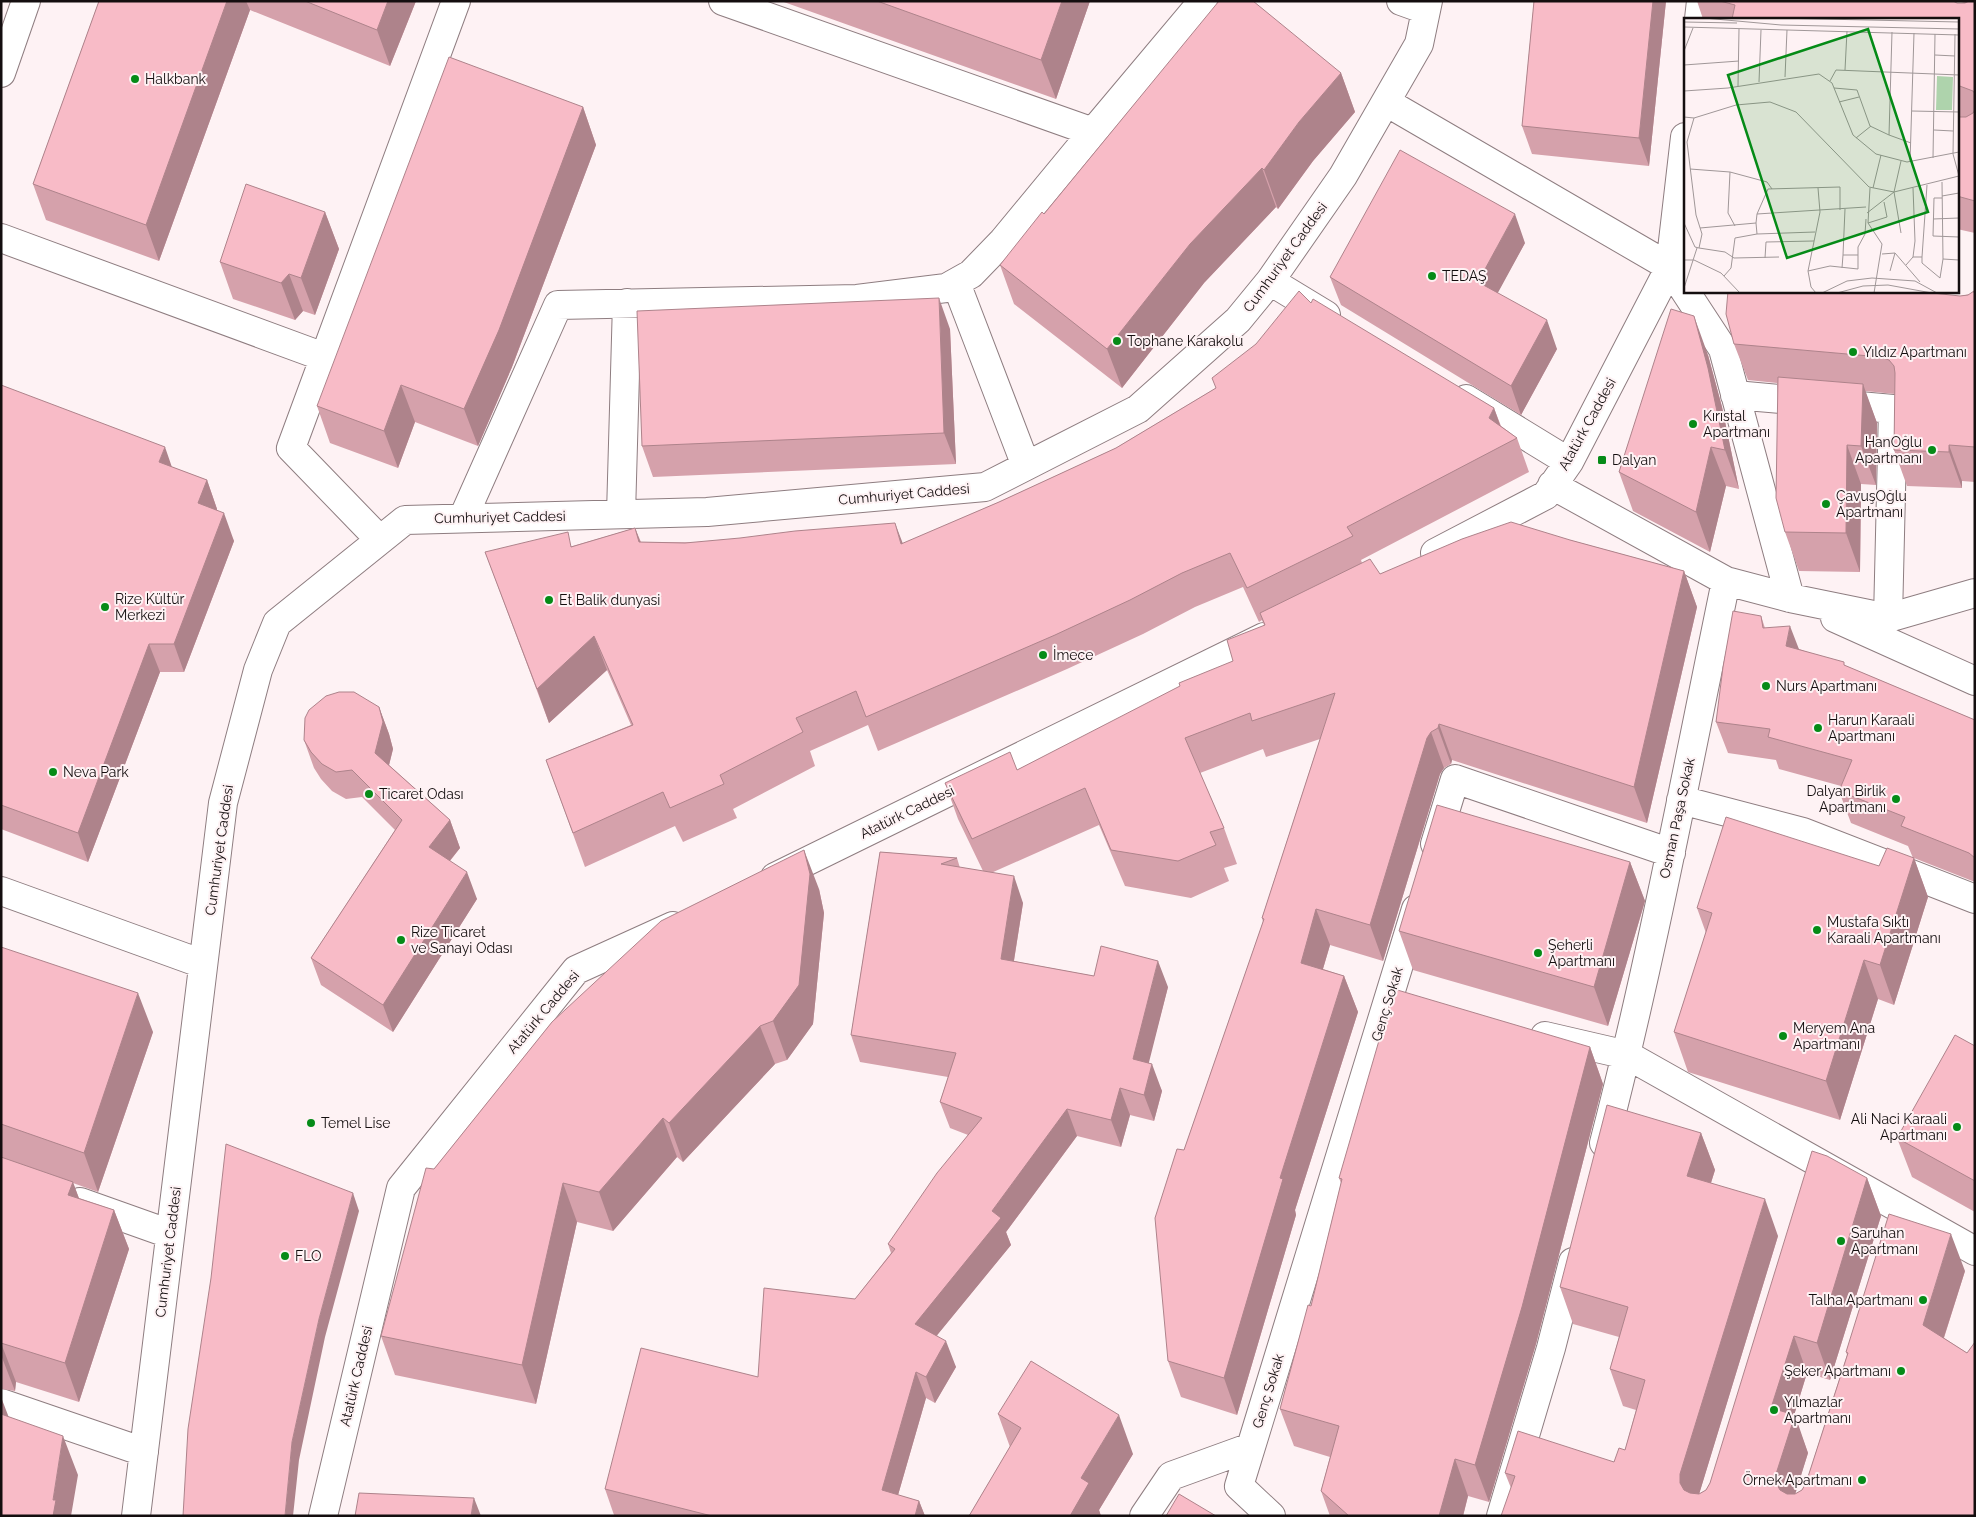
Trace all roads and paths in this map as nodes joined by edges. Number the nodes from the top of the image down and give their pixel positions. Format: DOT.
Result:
graph roads {
  1 [pos="26,1"];
  2 [pos="456,1"];
  3 [pos="723,1"];
  4 [pos="1203,1"];
  5 [pos="1401,1"];
  6 [pos="1700,1"];
  7 [pos="1427,6"];
  8 [pos="1698,18"];
  9 [pos="1,73"];
  10 [pos="1386,102"];
  11 [pos="1093,132"];
  12 [pos="1684,154"];
  13 [pos="1,238"];
  14 [pos="1677,269"];
  15 [pos="1270,281"];
  16 [pos="956,283"];
  17 [pos="1684,288"];
  18 [pos="1686,292"];
  19 [pos="627,304"];
  20 [pos="1344,325"];
  21 [pos="324,357"];
  22 [pos="1442,384"];
  23 [pos="1735,395"];
  24 [pos="1569,462"];
  25 [pos="1026,466"];
  26 [pos="1552,485"];
  27 [pos="621,514"];
  28 [pos="463,518"];
  29 [pos="380,540"];
  30 [pos="1413,564"];
  31 [pos="1726,581"];
  32 [pos="1975,593"];
  33 [pos="1790,598"];
  34 [pos="1888,618"];
  35 [pos="1288,625"];
  36 [pos="1975,681"];
  37 [pos="1681,800"];
  38 [pos="1671,854"];
  39 [pos="750,890"];
  40 [pos="1,892"];
  41 [pos="1975,899"];
  42 [pos="698,914"];
  43 [pos="203,964"];
  44 [pos="1388,999"];
  45 [pos="1417,1006"];
  46 [pos="1522,1031"];
  47 [pos="1627,1055"];
  48 [pos="1597,1169"];
  49 [pos="58,1194"];
  50 [pos="1898,1208"];
  51 [pos="170,1234"];
  52 [pos="1580,1235"];
  53 [pos="1890,1236"];
  54 [pos="1975,1252"];
  55 [pos="1,1403"];
  56 [pos="1251,1446"];
  57 [pos="144,1452"];
  58 [pos="136,1516"];
  59 [pos="323,1516"];
  60 [pos="1144,1516"];
  61 [pos="1271,1516"];
  62 [pos="1501,1516"];
  1 -- 9 [label="street"];
  2 -- 21 [label="street"];
  3 -- 11 [label="street"];
  4 -- 11 [label="street"];
  5 -- 7 [label="street"];
  6 -- 8 [label="street"];
  7 -- 10 [label="street, Cumhuriyet Caddesi"];
  10 -- 14 [label="street"];
  10 -- 15 [label="street, Cumhuriyet Caddesi"];
  11 -- 16 [label="street"];
  12 -- 14 [label="street, Atatürk Caddesi"];
  13 -- 21 [label="street"];
  14 -- 17 [label="street"];
  14 -- 24 [label="street, Atatürk Caddesi"];
  15 -- 20 [label="street"];
  15 -- 25 [label="street, Cumhuriyet Caddesi"];
  16 -- 19 [label="street"];
  16 -- 25 [label="street"];
  18 -- 23 [label="street"];
  19 -- 27 [label="street"];
  19 -- 28 [label="street"];
  21 -- 29 [label="street"];
  22 -- 24 [label="street"];
  23 -- 33 [label="street"];
  23 -- 34 [label="street"];
  24 -- 26 [label="street, Atatürk Caddesi"];
  25 -- 27 [label="street, Cumhuriyet Caddesi"];
  26 -- 30 [label="street, Atatürk Caddesi"];
  26 -- 31 [label="street"];
  27 -- 28 [label="street, Cumhuriyet Caddesi"];
  28 -- 29 [label="street, Cumhuriyet Caddesi"];
  29 -- 43 [label="street, Cumhuriyet Caddesi"];
  31 -- 33 [label="street"];
  31 -- 37 [label="street, Osman Paşa Sokak"];
  32 -- 34 [label="street"];
  33 -- 34 [label="street"];
  33 -- 36 [label="street"];
  35 -- 39 [label="street, Atatürk Caddesi"];
  37 -- 38 [label="street, Osman Paşa Sokak"];
  37 -- 41 [label="street"];
  38 -- 44 [label="street, Genç Sokak"];
  38 -- 47 [label="street, Osman Paşa Sokak"];
  40 -- 43 [label="street"];
  42 -- 59 [label="street, Atatürk Caddesi"];
  43 -- 51 [label="street, Cumhuriyet Caddesi"];
  44 -- 45 [label="street"];
  44 -- 56 [label="street, Genç Sokak"];
  46 -- 47 [label="street"];
  47 -- 48 [label="street, Osman Paşa Sokak"];
  47 -- 50 [label="street"];
  49 -- 51 [label="street"];
  50 -- 53 [label="street"];
  50 -- 54 [label="street"];
  51 -- 57 [label="street, Cumhuriyet Caddesi"];
  52 -- 62 [label="street"];
  55 -- 57 [label="street"];
  56 -- 60 [label="street"];
  56 -- 61 [label="street, Genç Sokak"];
  57 -- 58 [label="street, Cumhuriyet Caddesi"];
}
